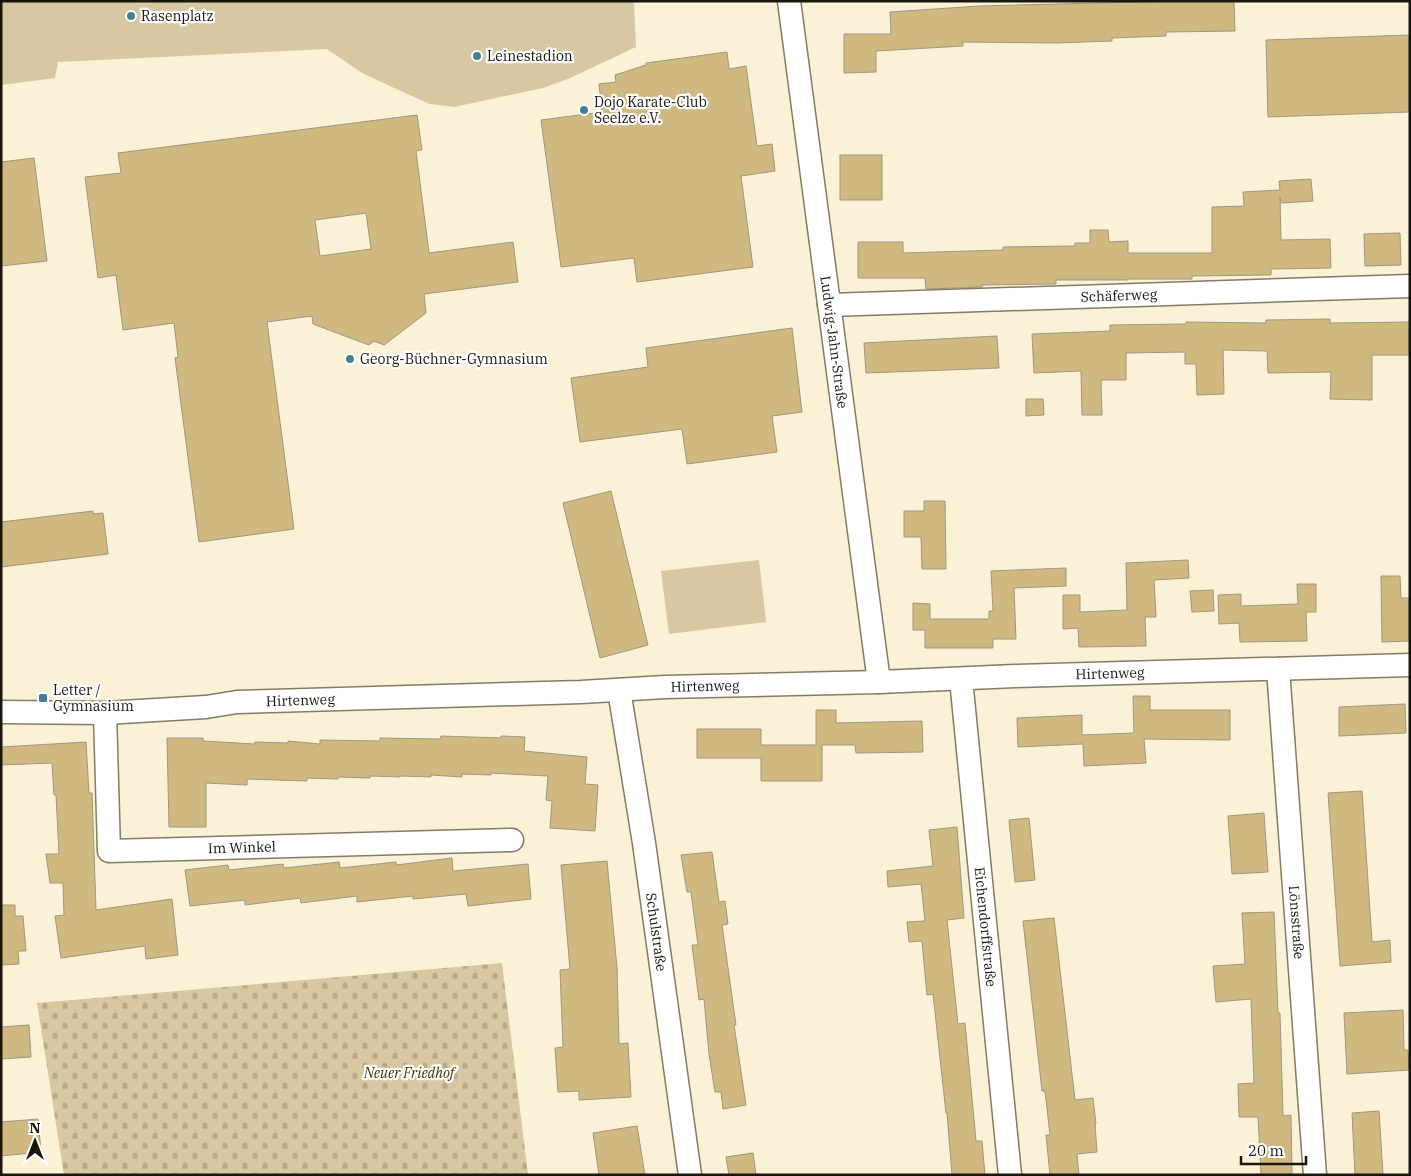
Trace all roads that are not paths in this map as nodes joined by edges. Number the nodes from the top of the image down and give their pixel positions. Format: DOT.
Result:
graph roads {
  1 [pos="788,1"];
  2 [pos="1410,286"];
  3 [pos="829,305"];
  4 [pos="1410,665"];
  5 [pos="1278,669"];
  6 [pos="961,679"];
  7 [pos="879,682"];
  8 [pos="619,690"];
  9 [pos="1,712"];
  10 [pos="105,713"];
  11 [pos="512,840"];
  12 [pos="690,1175"];
  13 [pos="1010,1175"];
  14 [pos="1315,1175"];
  1 -- 3 [label="street, Ludwig-Jahn-Straße"];
  2 -- 3 [label="street, Schäferweg"];
  3 -- 7 [label="street, Ludwig-Jahn-Straße"];
  4 -- 5 [label="street, Hirtenweg"];
  5 -- 6 [label="street, Hirtenweg"];
  5 -- 14 [label="street, Lönsstraße"];
  6 -- 7 [label="street, Hirtenweg"];
  6 -- 13 [label="street, Eichendorffstraße"];
  7 -- 8 [label="street, Hirtenweg"];
  8 -- 10 [label="street, Hirtenweg"];
  8 -- 12 [label="street, Schulstraße"];
  9 -- 10 [label="street, Hirtenweg"];
  10 -- 11 [label="street, Im Winkel"];
}
